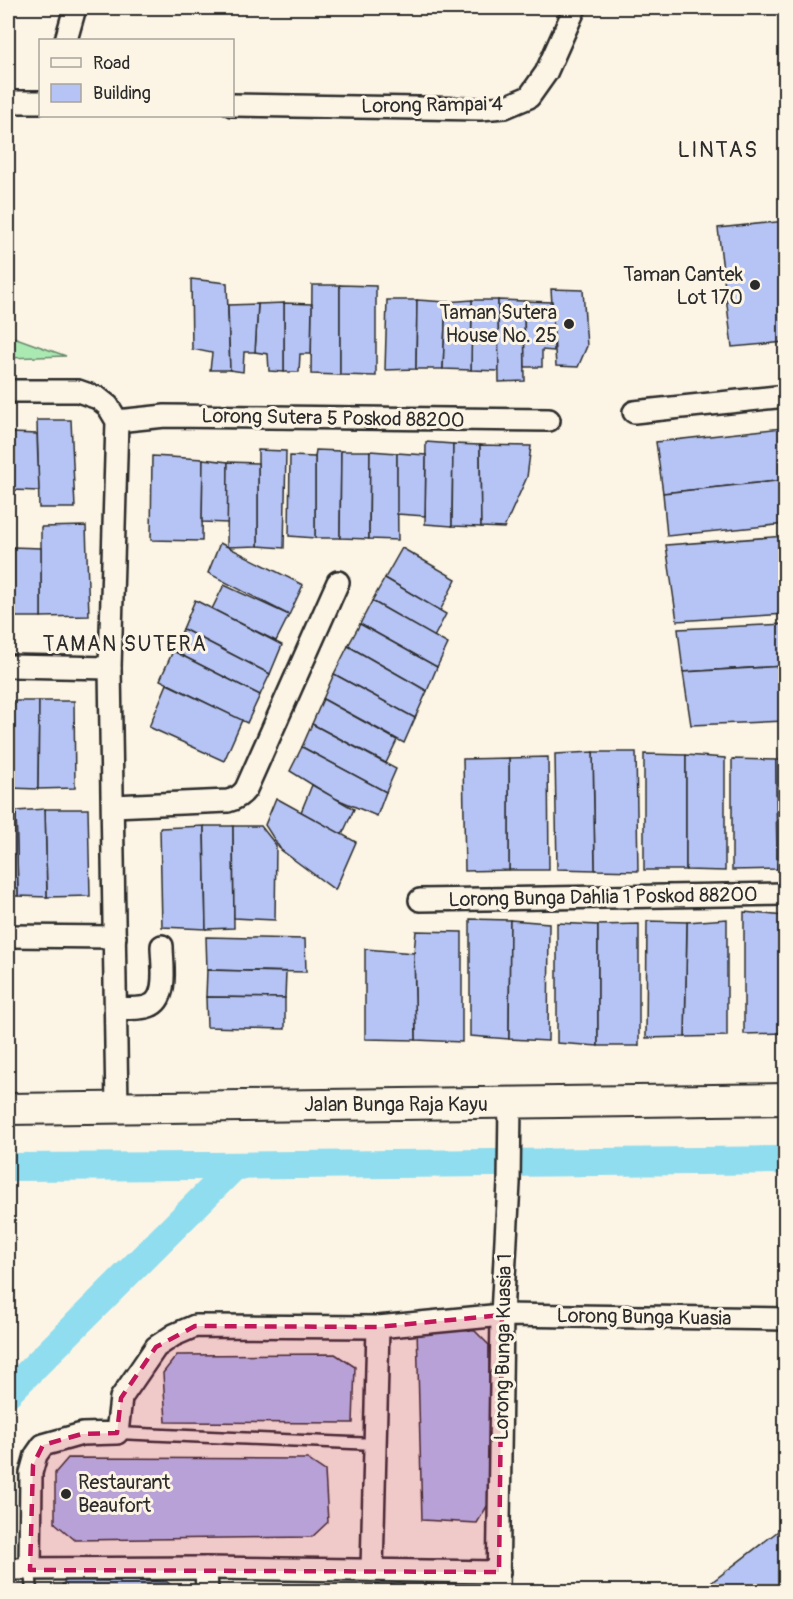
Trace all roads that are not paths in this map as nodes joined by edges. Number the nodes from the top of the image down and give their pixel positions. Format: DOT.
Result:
graph roads {
  1 [pos="75,8"];
  2 [pos="575,8"];
  3 [pos="66,39"];
  4 [pos="8,102"];
  5 [pos="39,102"];
  6 [pos="234,105"];
  7 [pos="8,391"];
  8 [pos="786,396"];
  9 [pos="634,412"];
  10 [pos="549,420"];
  11 [pos="117,421"];
  12 [pos="338,582"];
  13 [pos="8,666"];
  14 [pos="110,668"];
  15 [pos="113,806"];
  16 [pos="786,894"];
  17 [pos="420,900"];
  18 [pos="8,936"];
  19 [pos="115,937"];
  20 [pos="162,946"];
  21 [pos="116,1008"];
  22 [pos="786,1100"];
  23 [pos="510,1103"];
  24 [pos="117,1108"];
  25 [pos="8,1109"];
  26 [pos="502,1315"];
  27 [pos="786,1319"];
  28 [pos="378,1327"];
  29 [pos="117,1433"];
  30 [pos="375,1444"];
  31 [pos="206,1568"];
  32 [pos="8,1569"];
  33 [pos="30,1570"];
  34 [pos="372,1570"];
  35 [pos="499,1582"];
  36 [pos="32,1592"];
  37 [pos="207,1592"];
  1 -- 3 [label="street"];
  2 -- 6 [label="street, Lorong Rampai 4"];
  4 -- 5 [label="street"];
  7 -- 11 [label="street"];
  8 -- 9 [label="street"];
  10 -- 11 [label="street, Lorong Sutera 5 Poskod 88200"];
  11 -- 14 [label="street"];
  12 -- 15 [label="street"];
  13 -- 14 [label="street"];
  14 -- 15 [label="street"];
  15 -- 19 [label="street"];
  16 -- 17 [label="street, Lorong Bunga Dahlia 1 Poskod 88200"];
  18 -- 19 [label="street"];
  19 -- 21 [label="street"];
  20 -- 21 [label="street"];
  21 -- 24 [label="street"];
  22 -- 23 [label="street, Jalan Bunga Raja Kayu"];
  23 -- 24 [label="street, Jalan Bunga Raja Kayu"];
  23 -- 26 [label="street, Lorong Bunga Kuasia 1"];
  24 -- 25 [label="street, Jalan Bunga Raja Kayu"];
  26 -- 27 [label="street, Lorong Bunga Kuasia"];
  26 -- 28 [label="street, Lorong Bunga Kuasia"];
  26 -- 35 [label="street, Lorong Bunga Kuasia 1"];
  28 -- 29 [label="street, Lorong Bunga Kuasia"];
  28 -- 30 [label="street"];
  29 -- 30 [label="lane"];
  29 -- 33 [label="street"];
  30 -- 34 [label="street"];
  31 -- 33 [label="street"];
  31 -- 34 [label="street"];
  31 -- 37 [label="street"];
  32 -- 33 [label="street"];
  33 -- 36 [label="lane"];
  34 -- 35 [label="street"];
}
